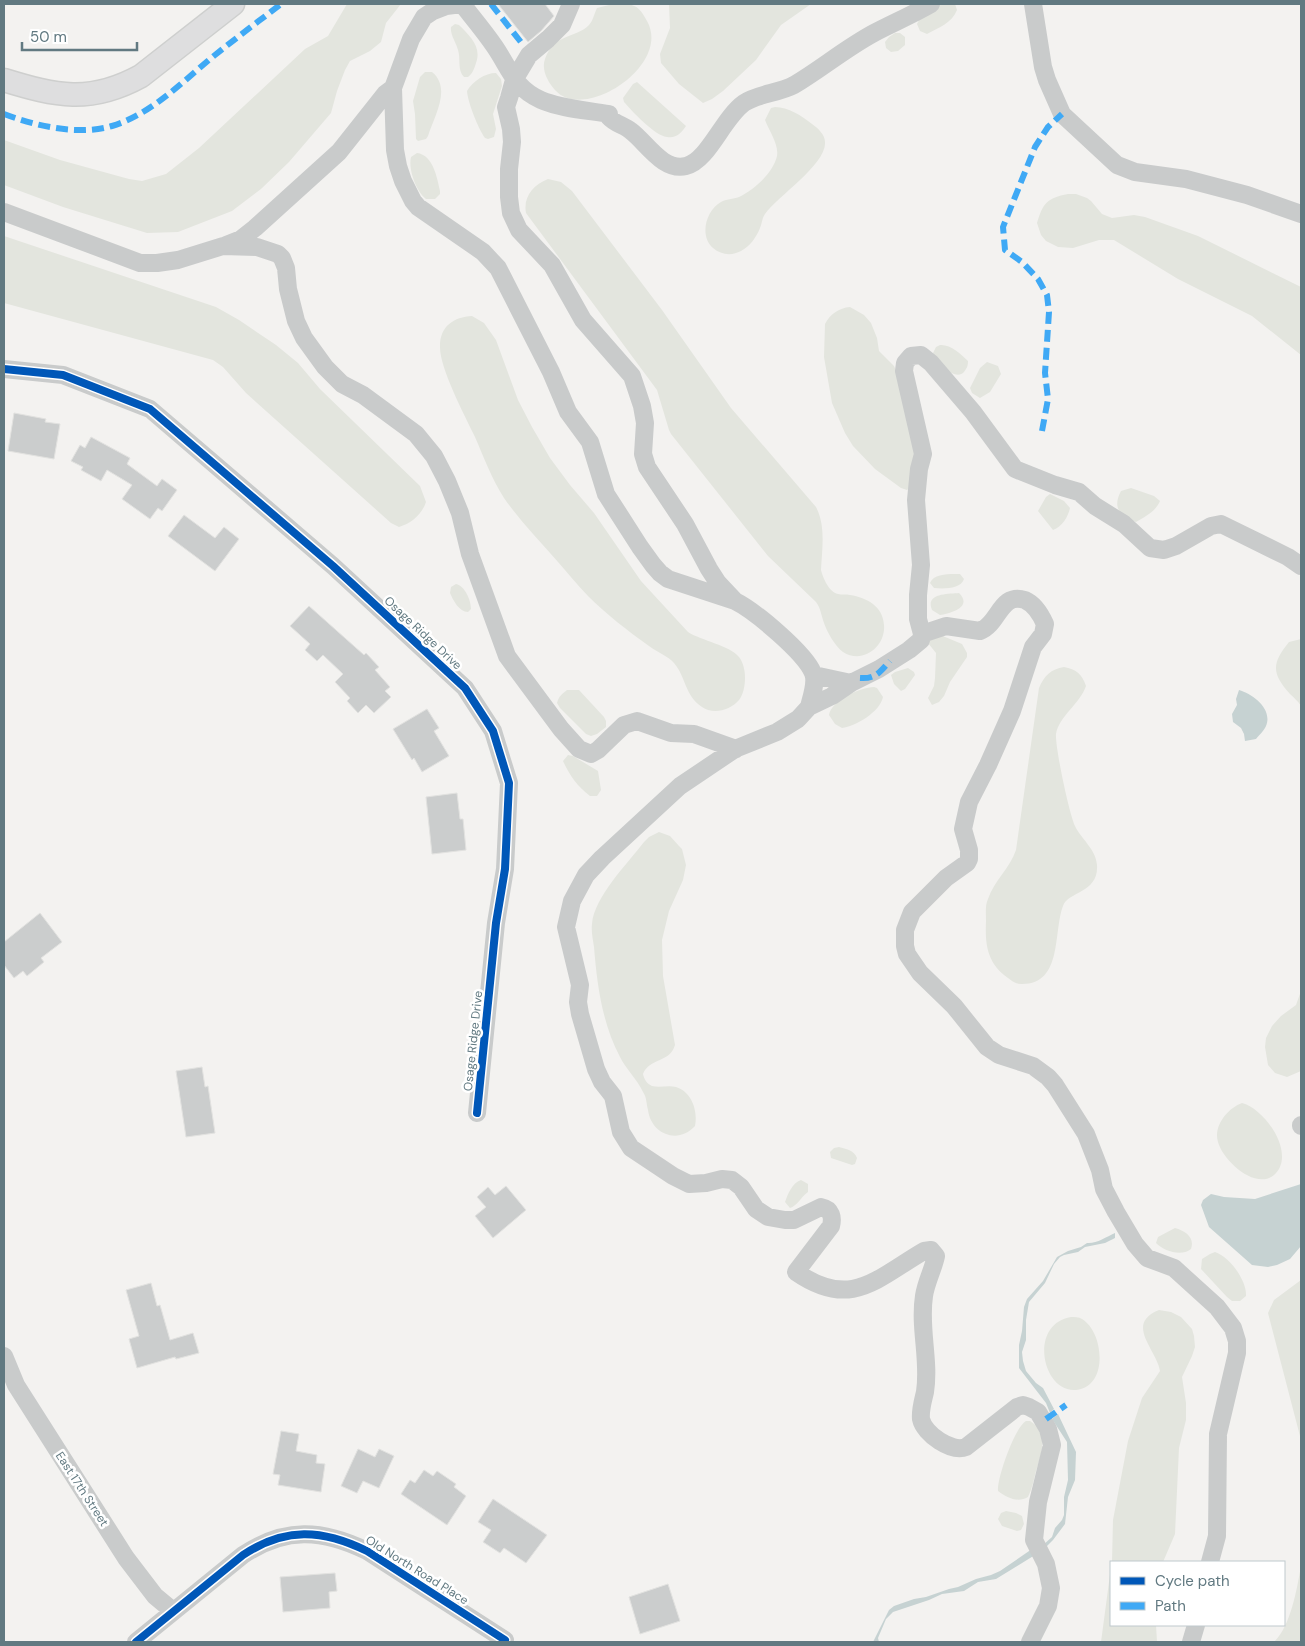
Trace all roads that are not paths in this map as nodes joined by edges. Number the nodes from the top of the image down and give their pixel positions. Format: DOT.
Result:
graph roads {
  1 [pos="233,4"];
  2 [pos="571,4"];
  3 [pos="931,4"];
  4 [pos="1033,4"];
  5 [pos="4,80"];
  6 [pos="514,80"];
  7 [pos="393,88"];
  8 [pos="4,212"];
  9 [pos="1301,214"];
  10 [pos="223,246"];
  11 [pos="4,369"];
  12 [pos="1301,566"];
  13 [pos="735,601"];
  14 [pos="922,634"];
  15 [pos="814,675"];
  16 [pos="851,683"];
  17 [pos="809,707"];
  18 [pos="736,749"];
  19 [pos="477,1113"];
  20 [pos="4,1356"];
  21 [pos="10,1386"];
  22 [pos="1210,1561"];
  23 [pos="173,1611"];
  24 [pos="1196,1626"];
  25 [pos="505,1640"];
  26 [pos="136,1642"];
  27 [pos="1030,1642"];
  28 [pos="1191,1642"];
  1 -- 5 [label="main road"];
  2 -- 6 [label="street"];
  3 -- 6 [label="street"];
  4 -- 9 [label="street"];
  6 -- 7 [label="street"];
  6 -- 13 [label="street"];
  7 -- 10 [label="street"];
  7 -- 13 [label="street"];
  8 -- 10 [label="street"];
  10 -- 18 [label="street"];
  11 -- 19 [label="street, Osage Ridge Drive"];
  12 -- 14 [label="street"];
  13 -- 15 [label="street"];
  14 -- 16 [label="street"];
  14 -- 22 [label="street"];
  15 -- 16 [label="street"];
  15 -- 17 [label="street"];
  16 -- 17 [label="street"];
  17 -- 18 [label="street"];
  18 -- 27 [label="street"];
  20 -- 21 [label="street, East 17th Street"];
  21 -- 23 [label="street, East 17th Street"];
  23 -- 25 [label="street, Old North Road Place"];
  23 -- 26 [label="street, Old North Road Place"];
  24 -- 28 [label="street"];
}
